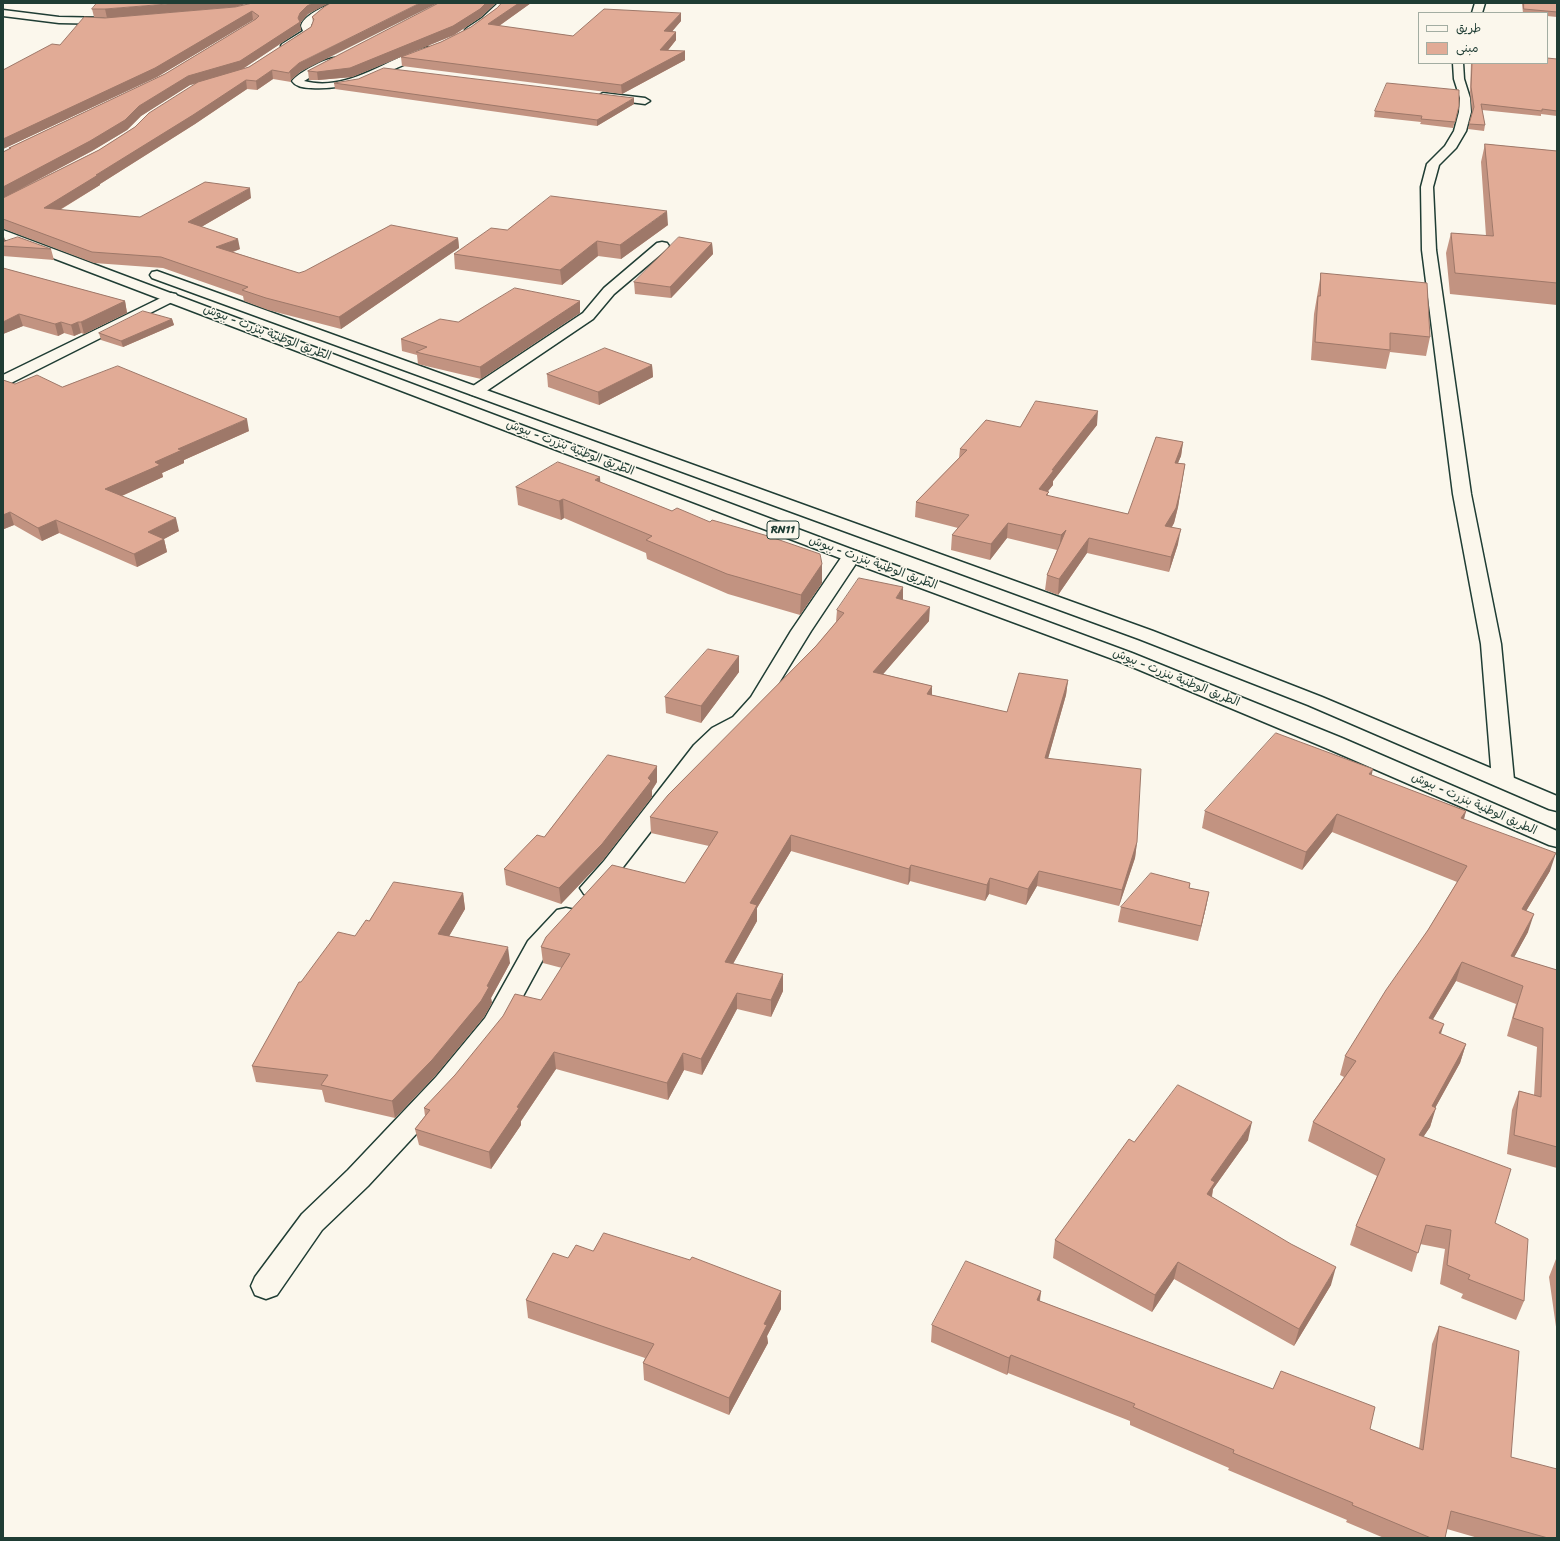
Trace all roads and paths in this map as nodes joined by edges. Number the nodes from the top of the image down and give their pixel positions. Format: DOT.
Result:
graph roads {
  1 [pos="339,3"];
  2 [pos="503,3"];
  3 [pos="3,12"];
  4 [pos="121,20"];
  5 [pos="462,35"];
  6 [pos="438,46"];
  7 [pos="279,51"];
  8 [pos="346,54"];
  9 [pos="1458,64"];
  10 [pos="384,68"];
  11 [pos="407,71"];
  12 [pos="590,94"];
  13 [pos="645,101"];
  14 [pos="3,219"];
  15 [pos="3,234"];
  16 [pos="21,241"];
  17 [pos="662,246"];
  18 [pos="3,248"];
  19 [pos="171,297"];
  20 [pos="3,380"];
  21 [pos="476,391"];
  22 [pos="852,556"];
  23 [pos="1503,780"];
  24 [pos="1557,804"];
  25 [pos="1557,840"];
  26 [pos="266,1286"];
  1 -- 7 [label="street"];
  2 -- 5 [label="street"];
  3 -- 4 [label="street"];
  6 -- 10 [label="street"];
  8 -- 10 [label="street"];
  9 -- 23 [label="street"];
  10 -- 11 [label="street"];
  12 -- 13 [label="street"];
  14 -- 21 [label="street, الطريق الوطنية بنزرت - ببوش / RN11"];
  15 -- 16 [label="street, الطريق الوطنية بنزرت - ببوش / RN11"];
  16 -- 18 [label="street"];
  16 -- 19 [label="street, الطريق الوطنية بنزرت - ببوش / RN11"];
  17 -- 21 [label="street"];
  19 -- 20 [label="street"];
  19 -- 22 [label="street, الطريق الوطنية بنزرت - ببوش / RN11"];
  21 -- 23 [label="street, الطريق الوطنية بنزرت - ببوش / RN11"];
  22 -- 25 [label="street, الطريق الوطنية بنزرت - ببوش / RN11"];
  22 -- 26 [label="street"];
  23 -- 24 [label="street, الطريق الوطنية بنزرت - ببوش / RN11"];
}
